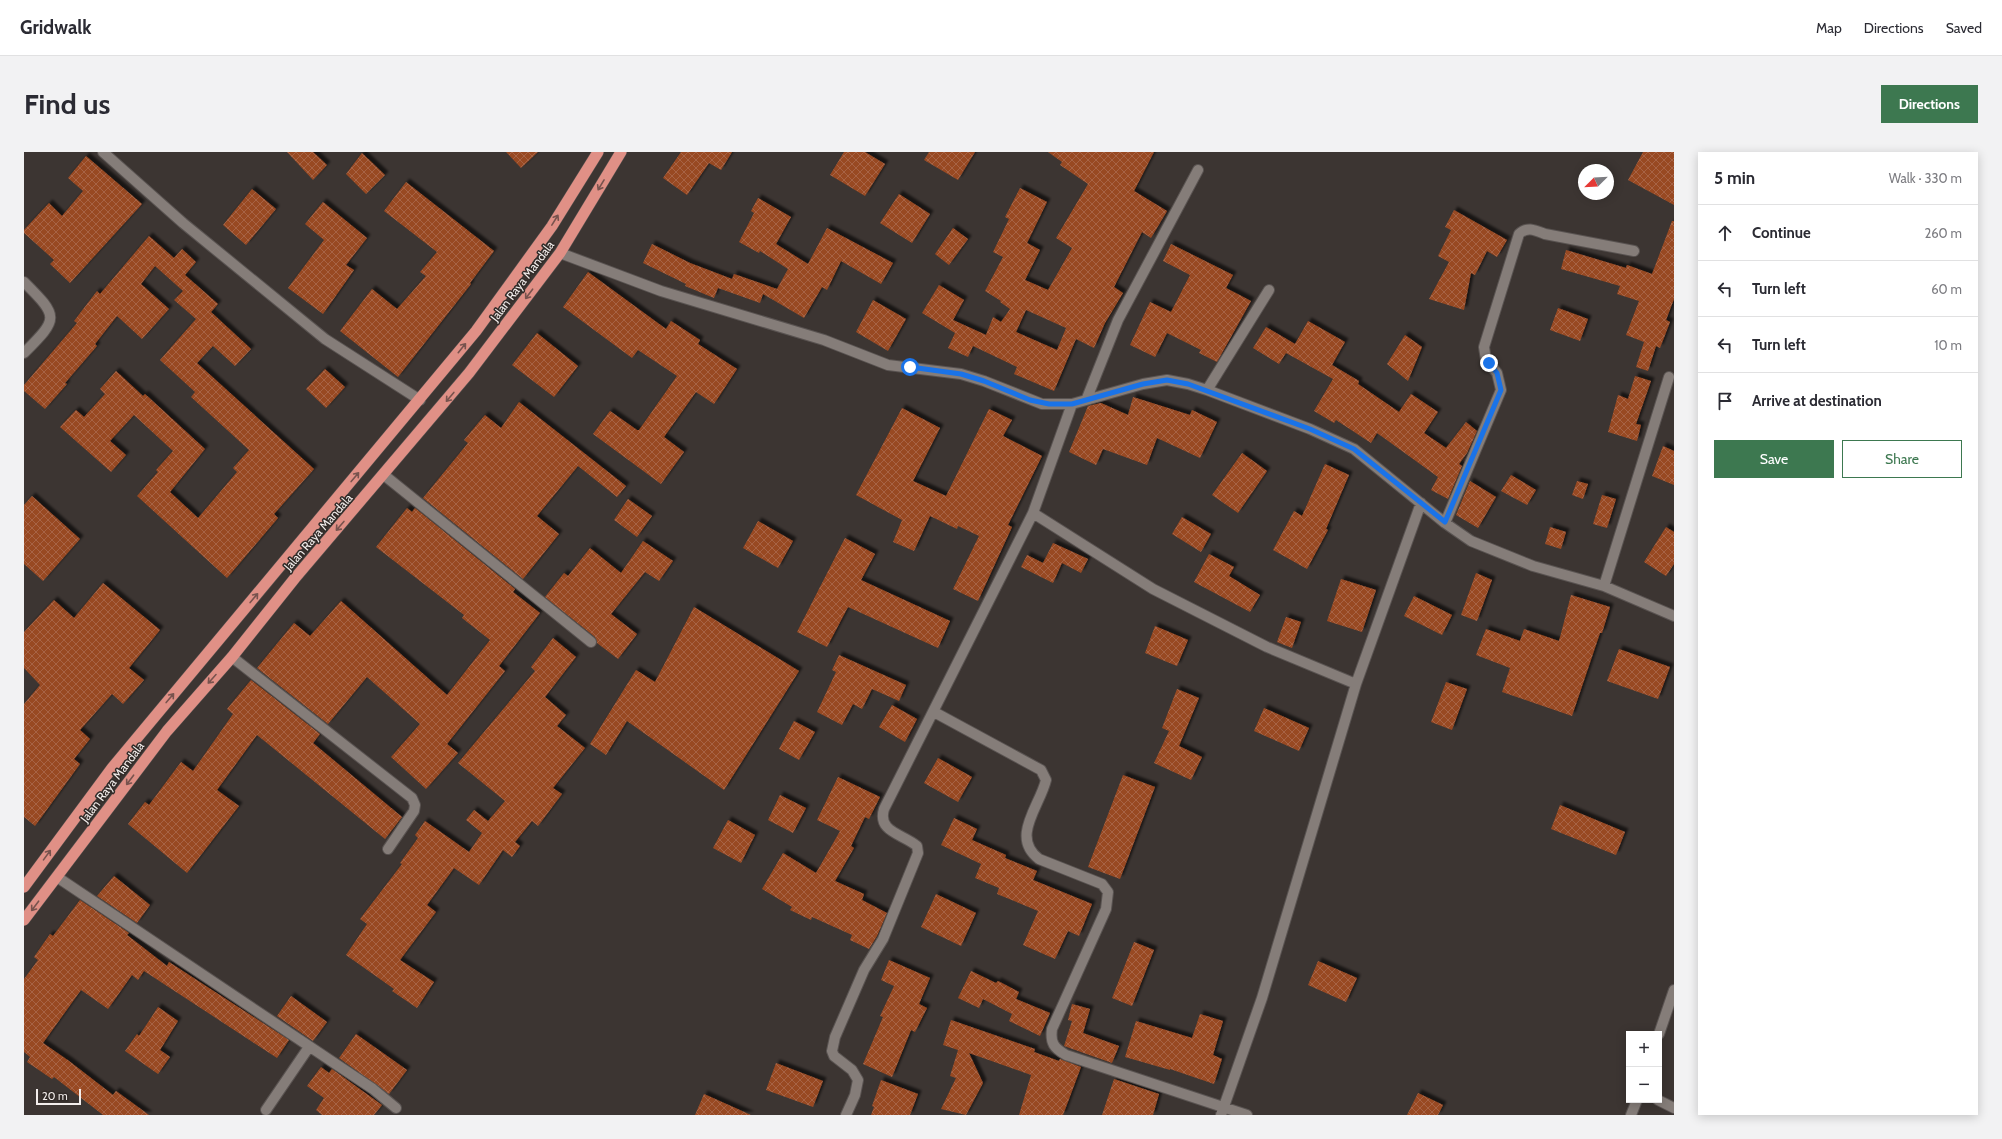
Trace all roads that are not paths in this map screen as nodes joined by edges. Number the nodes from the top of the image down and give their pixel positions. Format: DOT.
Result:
graph roads {
  1 [pos="103,152"];
  2 [pos="598,152"];
  3 [pos="621,152"];
  4 [pos="1198,170"];
  5 [pos="1634,251"];
  6 [pos="560,253"];
  7 [pos="24,282"];
  8 [pos="1269,290"];
  9 [pos="24,353"];
  10 [pos="1669,376"];
  11 [pos="1207,390"];
  12 [pos="1087,398"];
  13 [pos="420,400"];
  14 [pos="1072,404"];
  15 [pos="384,475"];
  16 [pos="1421,503"];
  17 [pos="1033,513"];
  18 [pos="1445,522"];
  19 [pos="1604,586"];
  20 [pos="1674,616"];
  21 [pos="591,642"];
  22 [pos="232,657"];
  23 [pos="1356,684"];
  24 [pos="934,712"];
  25 [pos="153,719"];
  26 [pos="167,731"];
  27 [pos="388,849"];
  28 [pos="57,877"];
  29 [pos="24,887"];
  30 [pos="24,920"];
  31 [pos="1674,990"];
  32 [pos="1660,1031"];
  33 [pos="309,1047"];
  34 [pos="1662,1102"];
  35 [pos="1635,1103"];
  36 [pos="396,1108"];
  37 [pos="1674,1108"];
  38 [pos="266,1110"];
  39 [pos="1223,1111"];
  40 [pos="846,1115"];
  41 [pos="1248,1115"];
  42 [pos="1631,1115"];
  1 -- 13 [label="street"];
  13 -- 2 [label="highway, Jalan Raya Mandala, one-way"];
  3 -- 6 [label="highway, Jalan Raya Mandala, one-way"];
  4 -- 12 [label="street"];
  5 -- 18 [label="street"];
  6 -- 14 [label="street"];
  6 -- 15 [label="highway, Jalan Raya Mandala, one-way"];
  7 -- 9 [label="street"];
  8 -- 11 [label="street"];
  10 -- 19 [label="street"];
  11 -- 12 [label="street"];
  11 -- 16 [label="street"];
  12 -- 14 [label="street"];
  25 -- 13 [label="highway, Jalan Raya Mandala, one-way"];
  14 -- 17 [label="street"];
  15 -- 21 [label="street"];
  15 -- 22 [label="highway, Jalan Raya Mandala, one-way"];
  16 -- 18 [label="street"];
  16 -- 23 [label="street"];
  17 -- 23 [label="street"];
  17 -- 24 [label="street"];
  18 -- 19 [label="street"];
  19 -- 20 [label="street"];
  22 -- 26 [label="highway, Jalan Raya Mandala, one-way"];
  22 -- 27 [label="street"];
  23 -- 39 [label="street"];
  24 -- 39 [label="street"];
  24 -- 40 [label="street"];
  25 -- 26 [label="highway"];
  29 -- 25 [label="highway, Jalan Raya Mandala, one-way"];
  26 -- 28 [label="highway, Jalan Raya Mandala, one-way"];
  28 -- 30 [label="highway, Jalan Raya Mandala, one-way"];
  28 -- 33 [label="street"];
  31 -- 32 [label="street"];
  33 -- 36 [label="street"];
  33 -- 38 [label="street"];
  34 -- 37 [label="street"];
  35 -- 42 [label="street"];
  39 -- 41 [label="street"];
}
